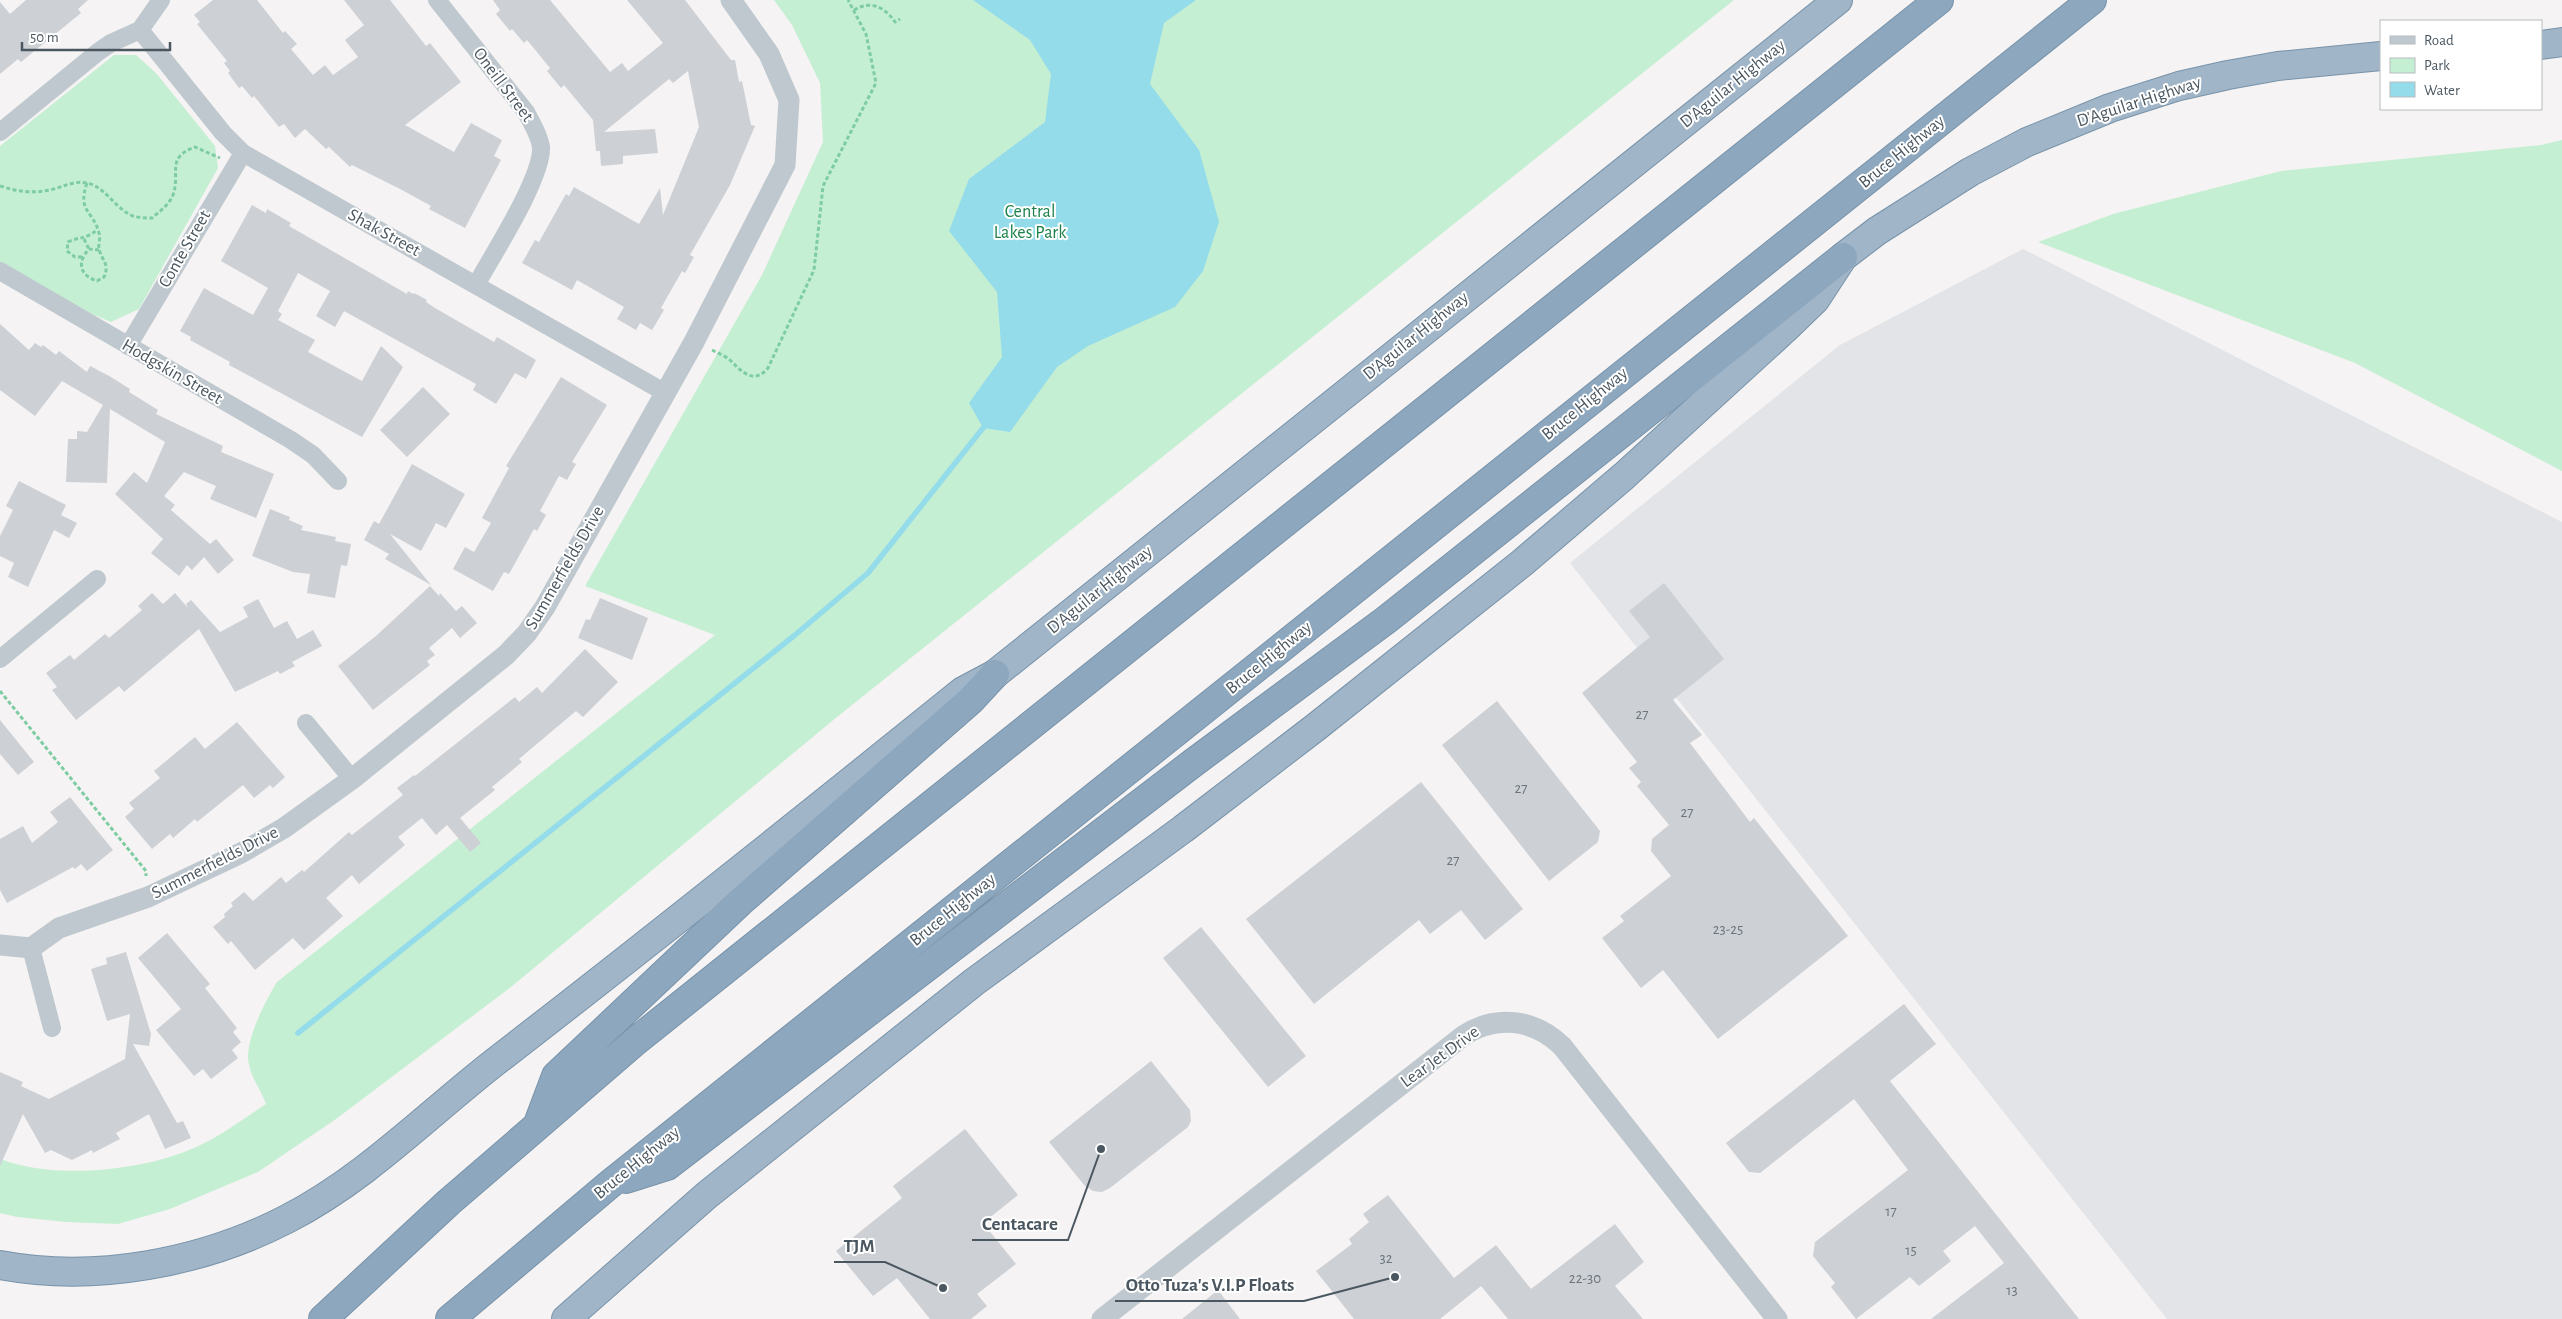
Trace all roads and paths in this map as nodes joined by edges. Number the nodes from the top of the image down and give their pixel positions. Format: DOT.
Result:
graph roads {
  1 [pos="161,0"];
  2 [pos="437,0"];
  3 [pos="731,0"];
  4 [pos="848,0"];
  5 [pos="1838,0"];
  6 [pos="1939,0"];
  7 [pos="2092,0"];
  8 [pos="854,10"];
  9 [pos="900,19"];
  10 [pos="140,30"];
  11 [pos="2562,42"];
  12 [pos="2542,45"];
  13 [pos="2380,56"];
  14 [pos="0,132"];
  15 [pos="238,160"];
  16 [pos="87,183"];
  17 [pos="0,186"];
  18 [pos="97,230"];
  19 [pos="84,239"];
  20 [pos="89,249"];
  21 [pos="99,250"];
  22 [pos="82,257"];
  23 [pos="1842,257"];
  24 [pos="0,271"];
  25 [pos="476,285"];
  26 [pos="694,342"];
  27 [pos="128,346"];
  28 [pos="664,392"];
  29 [pos="338,481"];
  30 [pos="97,579"];
  31 [pos="0,659"];
  32 [pos="995,674"];
  33 [pos="0,691"];
  34 [pos="306,723"];
  35 [pos="352,779"];
  36 [pos="148,897"];
  37 [pos="0,944"];
  38 [pos="31,948"];
  39 [pos="52,1028"];
  40 [pos="537,1124"];
  41 [pos="610,1184"];
  42 [pos="0,1265"];
  43 [pos="323,1319"];
  44 [pos="450,1319"];
  45 [pos="566,1319"];
  46 [pos="1102,1319"];
  47 [pos="1777,1319"];
  1 -- 10 [label="street"];
  2 -- 25 [label="street, Oneill Street"];
  3 -- 26 [label="street, Summerfields Drive"];
  4 -- 8 [label="path"];
  5 -- 32 [label="highway, D'Aguilar Highway"];
  6 -- 40 [label="highway"];
  7 -- 41 [label="highway, Bruce Highway"];
  8 -- 9 [label="path"];
  8 -- 26 [label="path"];
  10 -- 14 [label="street"];
  10 -- 15 [label="street, Shak Street"];
  11 -- 12 [label="highway"];
  13 -- 23 [label="highway, D'Aguilar Highway"];
  15 -- 16 [label="path"];
  15 -- 25 [label="street, Shak Street"];
  15 -- 27 [label="street, Conte Street"];
  16 -- 17 [label="path"];
  16 -- 18 [label="path"];
  18 -- 19 [label="path"];
  18 -- 21 [label="path"];
  19 -- 20 [label="path"];
  19 -- 22 [label="path"];
  20 -- 21 [label="path"];
  20 -- 22 [label="path"];
  21 -- 22 [label="path"];
  23 -- 41 [label="highway"];
  23 -- 45 [label="highway"];
  24 -- 27 [label="street, Hodgskin Street"];
  25 -- 28 [label="street, Shak Street"];
  26 -- 28 [label="street, Summerfields Drive"];
  27 -- 29 [label="street, Hodgskin Street"];
  28 -- 35 [label="street, Summerfields Drive"];
  30 -- 31 [label="street"];
  32 -- 40 [label="highway"];
  32 -- 42 [label="highway, D'Aguilar Highway"];
  33 -- 36 [label="path"];
  34 -- 35 [label="street"];
  35 -- 36 [label="street, Summerfields Drive"];
  36 -- 38 [label="street, Summerfields Drive"];
  37 -- 38 [label="street"];
  38 -- 39 [label="street"];
  40 -- 43 [label="highway"];
  41 -- 44 [label="highway, Bruce Highway"];
  46 -- 47 [label="street, Lear Jet Drive"];
}
